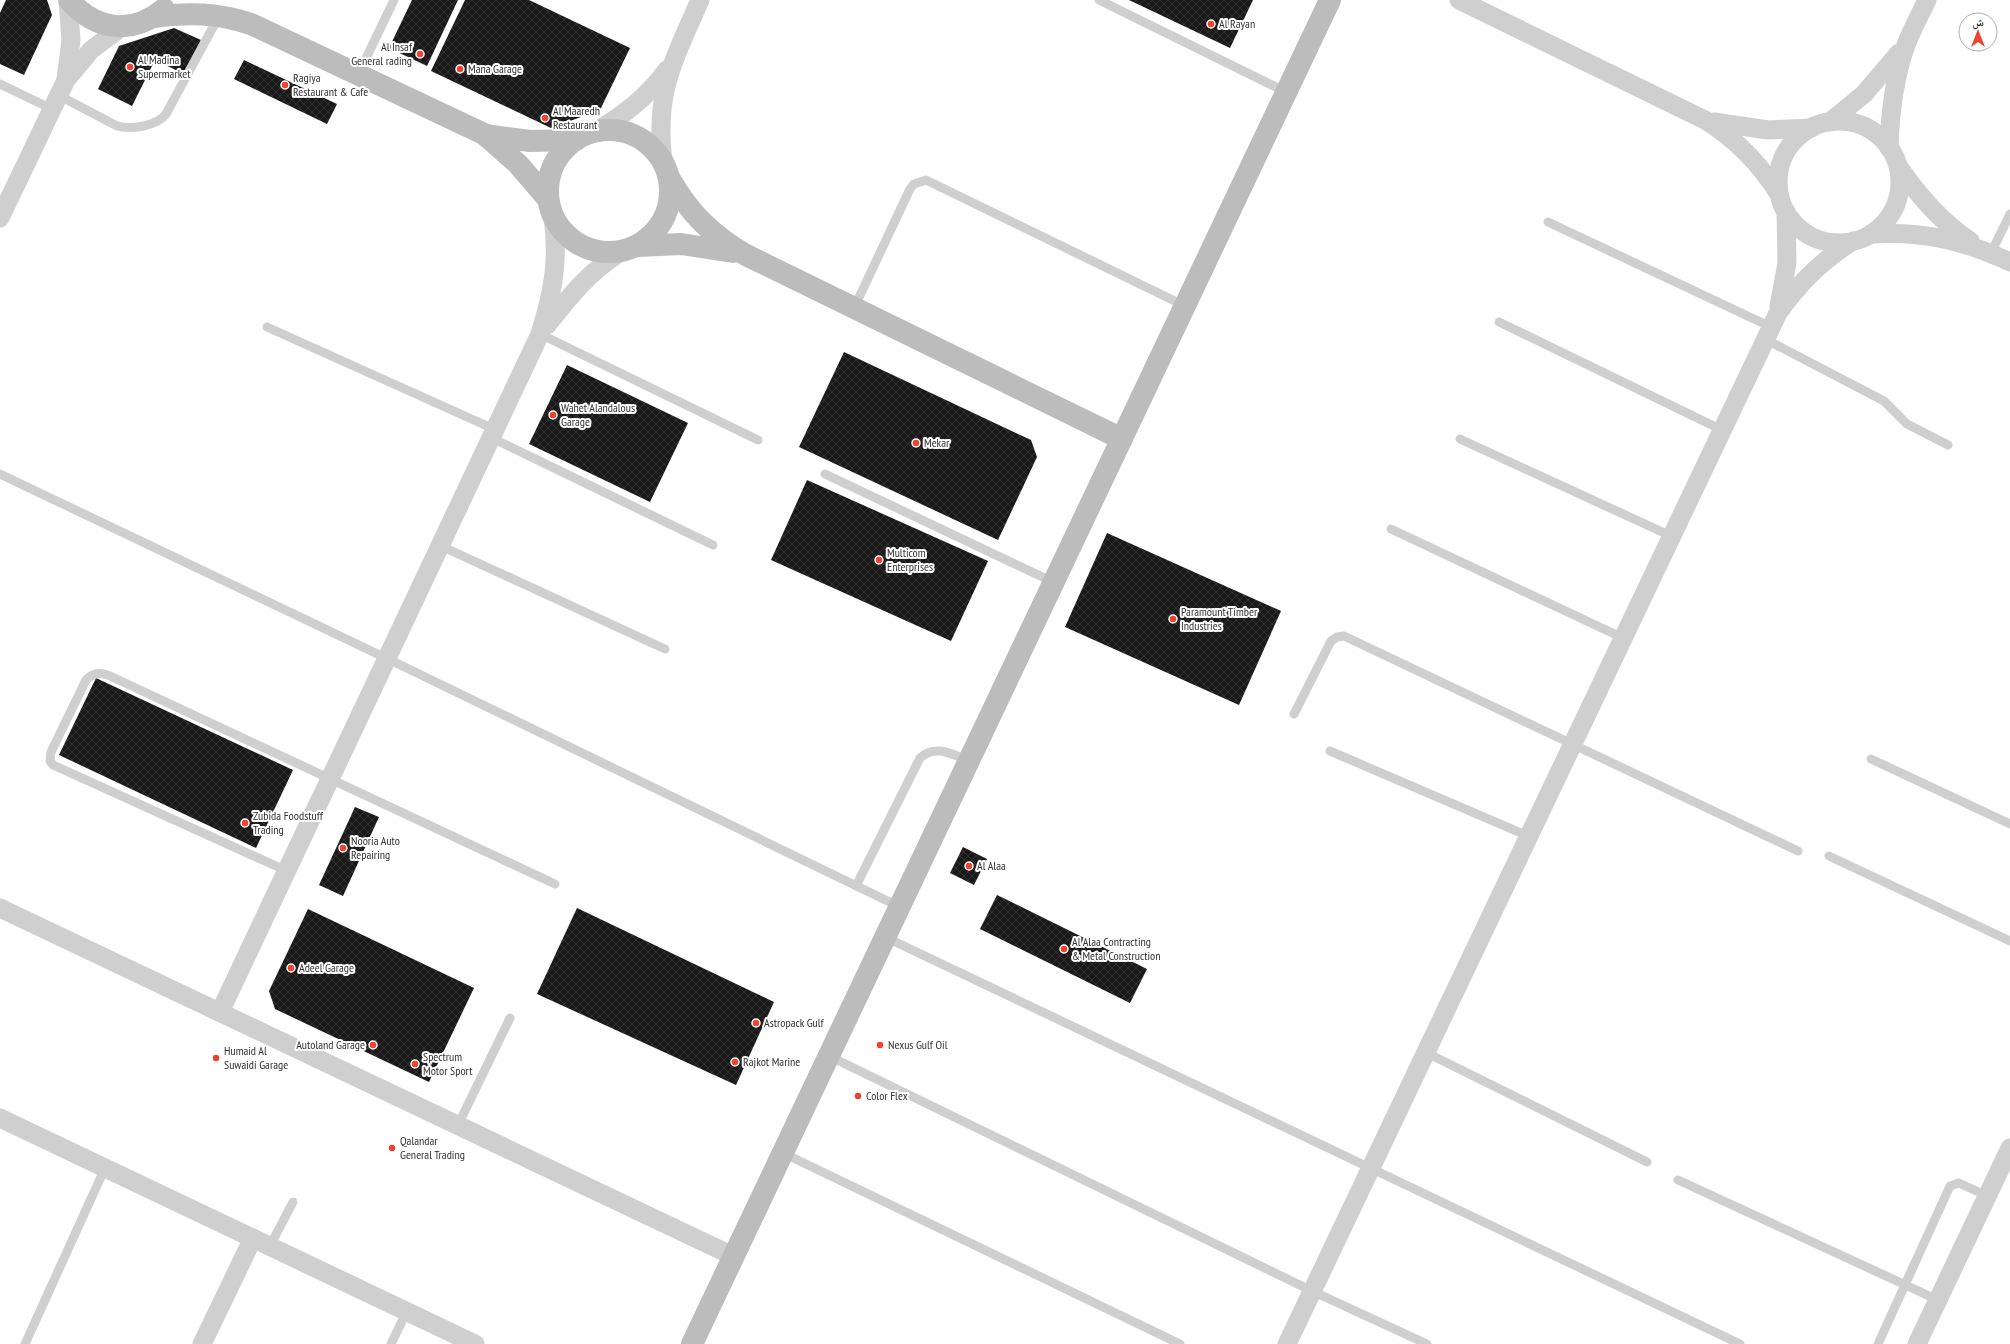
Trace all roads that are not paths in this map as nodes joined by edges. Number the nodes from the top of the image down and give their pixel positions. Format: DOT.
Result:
graph roads {
  1 [pos="68,0"];
  2 [pos="172,0"];
  3 [pos="394,0"];
  4 [pos="700,0"];
  5 [pos="1099,0"];
  6 [pos="1330,0"];
  7 [pos="1459,0"];
  8 [pos="1927,0"];
  9 [pos="220,8"];
  10 [pos="154,17"];
  11 [pos="124,26"];
  12 [pos="1906,44"];
  13 [pos="672,64"];
  14 [pos="358,75"];
  15 [pos="0,84"];
  16 [pos="1287,92"];
  17 [pos="59,95"];
  18 [pos="1705,120"];
  19 [pos="1830,122"];
  20 [pos="1811,128"];
  21 [pos="484,134"];
  22 [pos="585,136"];
  23 [pos="1889,148"];
  24 [pos="1898,165"];
  25 [pos="666,170"];
  26 [pos="1779,194"];
  27 [pos="550,208"];
  28 [pos="1786,212"];
  29 [pos="2010,214"];
  30 [pos="0,218"];
  31 [pos="1548,222"];
  32 [pos="1871,234"];
  33 [pos="1853,241"];
  34 [pos="628,249"];
  35 [pos="1987,251"];
  36 [pos="746,255"];
  37 [pos="2010,262"];
  38 [pos="1185,306"];
  39 [pos="854,308"];
  40 [pos="1499,322"];
  41 [pos="1771,326"];
  42 [pos="267,327"];
  43 [pos="540,334"];
  44 [pos="1722,430"];
  45 [pos="494,434"];
  46 [pos="1122,439"];
  47 [pos="1460,439"];
  48 [pos="758,440"];
  49 [pos="1948,445"];
  50 [pos="0,474"];
  51 [pos="825,474"];
  52 [pos="1391,529"];
  53 [pos="1671,536"];
  54 [pos="713,545"];
  55 [pos="441,546"];
  56 [pos="1053,582"];
  57 [pos="1623,638"];
  58 [pos="665,649"];
  59 [pos="388,659"];
  60 [pos="1294,714"];
  61 [pos="1573,743"];
  62 [pos="1330,750"];
  63 [pos="1871,759"];
  64 [pos="968,760"];
  65 [pos="330,779"];
  66 [pos="2010,824"];
  67 [pos="1528,836"];
  68 [pos="1798,850"];
  69 [pos="1829,856"];
  70 [pos="287,871"];
  71 [pos="555,884"];
  72 [pos="856,886"];
  73 [pos="898,906"];
  74 [pos="0,908"];
  75 [pos="884,936"];
  76 [pos="2010,941"];
  77 [pos="220,1012"];
  78 [pos="510,1018"];
  79 [pos="1425,1052"];
  80 [pos="828,1055"];
  81 [pos="2,1123"];
  82 [pos="458,1125"];
  83 [pos="2010,1148"];
  84 [pos="782,1153"];
  85 [pos="1647,1162"];
  86 [pos="105,1168"];
  87 [pos="1370,1168"];
  88 [pos="1678,1180"];
  89 [pos="1987,1196"];
  90 [pos="293,1202"];
  91 [pos="253,1238"];
  92 [pos="270,1246"];
  93 [pos="733,1256"];
  94 [pos="1905,1285"];
  95 [pos="1312,1291"];
  96 [pos="1938,1300"];
  97 [pos="407,1311"];
  98 [pos="25,1344"];
  99 [pos="202,1344"];
  100 [pos="391,1344"];
  101 [pos="475,1344"];
  102 [pos="692,1344"];
  103 [pos="1180,1344"];
  104 [pos="1287,1344"];
  105 [pos="1427,1344"];
  106 [pos="1740,1344"];
  107 [pos="1878,1344"];
  108 [pos="1917,1344"];
  1 -- 11 [label="street"];
  1 -- 17 [label="street"];
  2 -- 10 [label="street"];
  3 -- 14 [label="lane"];
  4 -- 13 [label="street"];
  5 -- 16 [label="lane"];
  6 -- 16 [label="street"];
  7 -- 18 [label="street"];
  8 -- 12 [label="street"];
  9 -- 10 [label="street"];
  9 -- 14 [label="street"];
  9 -- 17 [label="lane"];
  10 -- 11 [label="street"];
  11 -- 17 [label="street"];
  12 -- 19 [label="street"];
  12 -- 23 [label="street"];
  13 -- 22 [label="street"];
  13 -- 25 [label="street"];
  14 -- 21 [label="street"];
  15 -- 17 [label="lane"];
  16 -- 38 [label="street"];
  17 -- 30 [label="street"];
  18 -- 20 [label="street"];
  18 -- 26 [label="street"];
  19 -- 20 [label="street"];
  19 -- 23 [label="street"];
  20 -- 26 [label="street"];
  21 -- 22 [label="street"];
  21 -- 27 [label="street"];
  22 -- 25 [label="street"];
  22 -- 27 [label="street"];
  23 -- 24 [label="street"];
  24 -- 32 [label="street"];
  24 -- 35 [label="street"];
  25 -- 34 [label="street"];
  25 -- 36 [label="street"];
  26 -- 28 [label="street"];
  27 -- 34 [label="street"];
  27 -- 43 [label="street"];
  28 -- 33 [label="street"];
  28 -- 41 [label="street"];
  29 -- 35 [label="lane"];
  31 -- 41 [label="lane"];
  32 -- 33 [label="street"];
  32 -- 35 [label="street"];
  33 -- 41 [label="street"];
  34 -- 36 [label="street"];
  34 -- 43 [label="street"];
  35 -- 37 [label="street"];
  36 -- 39 [label="street"];
  38 -- 39 [label="lane"];
  38 -- 46 [label="street"];
  39 -- 46 [label="street"];
  40 -- 44 [label="lane"];
  41 -- 44 [label="street"];
  41 -- 49 [label="lane"];
  42 -- 45 [label="lane"];
  43 -- 45 [label="street"];
  43 -- 48 [label="lane"];
  44 -- 53 [label="street"];
  45 -- 54 [label="lane"];
  45 -- 55 [label="street"];
  46 -- 56 [label="street"];
  47 -- 53 [label="lane"];
  50 -- 59 [label="lane"];
  51 -- 56 [label="lane"];
  52 -- 57 [label="lane"];
  53 -- 57 [label="street"];
  55 -- 58 [label="lane"];
  55 -- 59 [label="street"];
  56 -- 64 [label="street"];
  57 -- 61 [label="street"];
  59 -- 65 [label="street"];
  59 -- 72 [label="lane"];
  60 -- 61 [label="lane"];
  61 -- 67 [label="street"];
  61 -- 68 [label="lane"];
  62 -- 67 [label="lane"];
  63 -- 66 [label="lane"];
  64 -- 72 [label="lane"];
  64 -- 73 [label="street"];
  65 -- 70 [label="street"];
  65 -- 70 [label="lane"];
  65 -- 71 [label="lane"];
  67 -- 79 [label="street"];
  69 -- 76 [label="lane"];
  70 -- 77 [label="street"];
  72 -- 73 [label="lane"];
  73 -- 75 [label="street"];
  74 -- 77 [label="street"];
  75 -- 80 [label="street"];
  75 -- 87 [label="lane"];
  77 -- 82 [label="street"];
  78 -- 82 [label="lane"];
  79 -- 85 [label="lane"];
  79 -- 87 [label="street"];
  80 -- 84 [label="street"];
  80 -- 95 [label="lane"];
  81 -- 86 [label="street"];
  82 -- 93 [label="street"];
  83 -- 89 [label="street"];
  84 -- 93 [label="street"];
  84 -- 103 [label="lane"];
  86 -- 91 [label="street"];
  86 -- 98 [label="lane"];
  87 -- 95 [label="street"];
  87 -- 106 [label="lane"];
  88 -- 94 [label="lane"];
  89 -- 94 [label="lane"];
  89 -- 96 [label="street"];
  90 -- 92 [label="lane"];
  91 -- 92 [label="street"];
  91 -- 99 [label="street"];
  92 -- 97 [label="street"];
  93 -- 102 [label="street"];
  94 -- 96 [label="lane"];
  94 -- 107 [label="lane"];
  95 -- 104 [label="street"];
  95 -- 105 [label="lane"];
  96 -- 108 [label="street"];
  97 -- 100 [label="lane"];
  97 -- 101 [label="street"];
}
